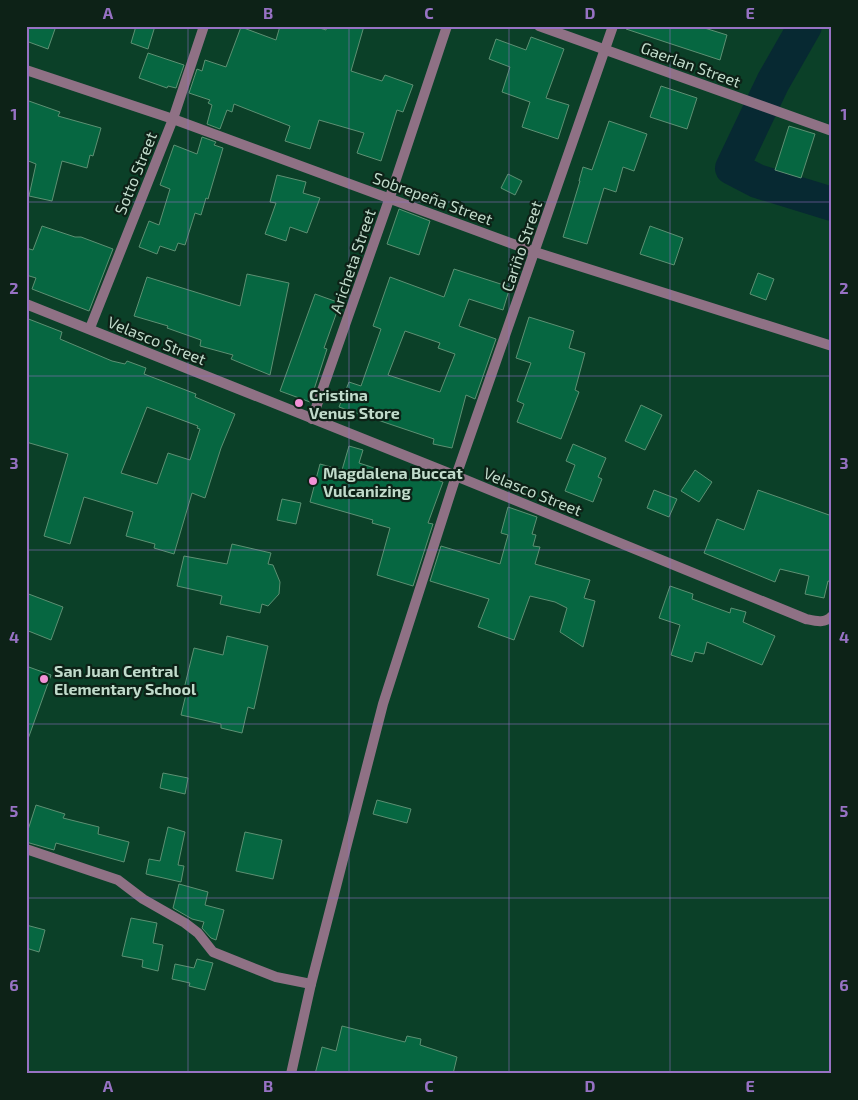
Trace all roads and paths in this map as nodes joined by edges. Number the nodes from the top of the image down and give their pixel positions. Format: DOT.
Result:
graph roads {
  1 [pos="204,26"];
  2 [pos="447,26"];
  3 [pos="539,26"];
  4 [pos="613,26"];
  5 [pos="604,49"];
  6 [pos="26,70"];
  7 [pos="173,119"];
  8 [pos="832,131"];
  9 [pos="390,198"];
  10 [pos="535,252"];
  11 [pos="26,304"];
  12 [pos="90,328"];
  13 [pos="832,346"];
  14 [pos="312,419"];
  15 [pos="456,476"];
  16 [pos="832,616"];
  17 [pos="26,849"];
  18 [pos="311,984"];
  19 [pos="292,1074"];
  1 -- 7 [label="street, Sotto Street"];
  2 -- 9 [label="street, Aricheta Street"];
  3 -- 5 [label="street, Gaerlan Street"];
  4 -- 5 [label="street, Cariño Street"];
  5 -- 8 [label="street, Gaerlan Street"];
  5 -- 10 [label="street, Cariño Street"];
  6 -- 7 [label="street, Sobrepeña Street"];
  7 -- 9 [label="street, Sobrepeña Street"];
  7 -- 12 [label="street, Sotto Street"];
  9 -- 10 [label="street, Sobrepeña Street"];
  9 -- 14 [label="street, Aricheta Street"];
  10 -- 13 [label="street, Sobrepeña Street"];
  10 -- 15 [label="street, Cariño Street"];
  11 -- 12 [label="street, Velasco Street"];
  12 -- 14 [label="street, Velasco Street"];
  14 -- 15 [label="street, Velasco Street"];
  15 -- 16 [label="street, Velasco Street"];
  15 -- 18 [label="street, Cariño Street"];
  17 -- 18 [label="street"];
  18 -- 19 [label="street, Cariño Street"];
}
